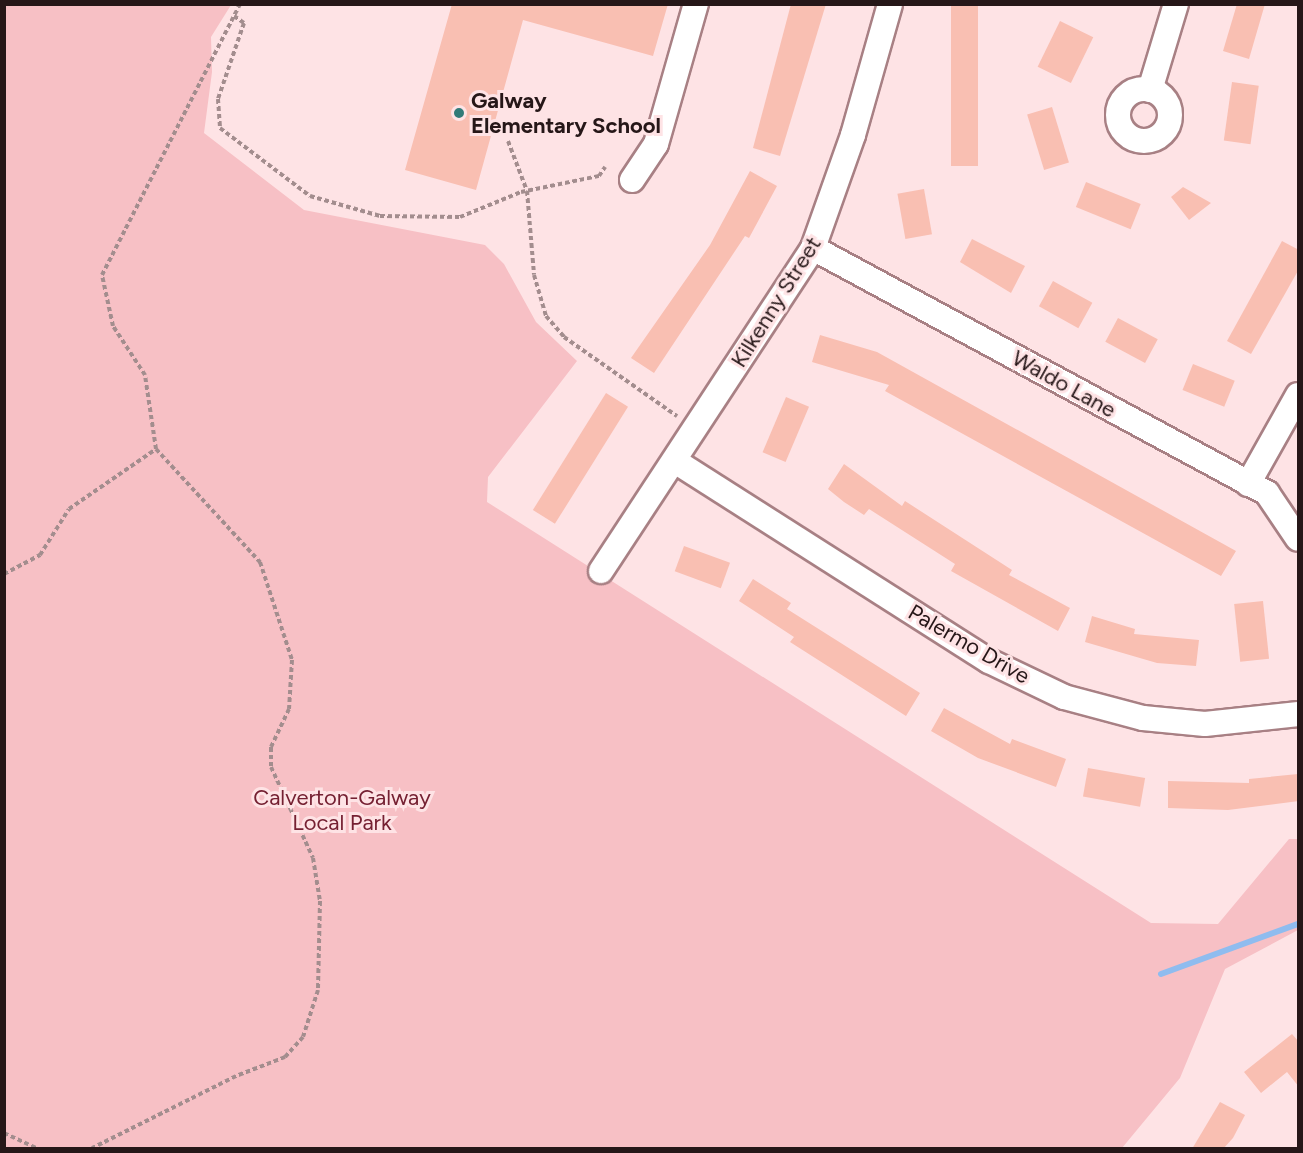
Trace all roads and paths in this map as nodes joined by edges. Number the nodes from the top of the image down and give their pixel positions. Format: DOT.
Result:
graph roads {
  1 [pos="240,4"];
  2 [pos="696,4"];
  3 [pos="890,4"];
  4 [pos="1176,4"];
  5 [pos="234,16"];
  6 [pos="1150,90"];
  7 [pos="508,141"];
  8 [pos="605,167"];
  9 [pos="632,180"];
  10 [pos="527,191"];
  11 [pos="813,248"];
  12 [pos="1299,395"];
  13 [pos="685,422"];
  14 [pos="156,449"];
  15 [pos="675,461"];
  16 [pos="1248,484"];
  17 [pos="1299,539"];
  18 [pos="601,571"];
  19 [pos="4,574"];
  20 [pos="1299,714"];
  21 [pos="4,1133"];
  22 [pos="103,1146"];
  23 [pos="36,1149"];
  24 [pos="92,1149"];
  1 -- 5 [label="path"];
  2 -- 9 [label="street"];
  3 -- 11 [label="street, Kilkenny Street"];
  4 -- 6 [label="street"];
  5 -- 10 [label="path"];
  5 -- 14 [label="path"];
  7 -- 10 [label="path"];
  8 -- 10 [label="path"];
  10 -- 13 [label="path"];
  11 -- 15 [label="street, Kilkenny Street"];
  11 -- 16 [label="street, Waldo Lane"];
  12 -- 16 [label="street"];
  14 -- 19 [label="path"];
  14 -- 22 [label="path"];
  15 -- 18 [label="street, Kilkenny Street"];
  15 -- 20 [label="street, Palermo Drive"];
  16 -- 17 [label="street, Waldo Lane"];
  21 -- 23 [label="path"];
  22 -- 24 [label="path"];
}
